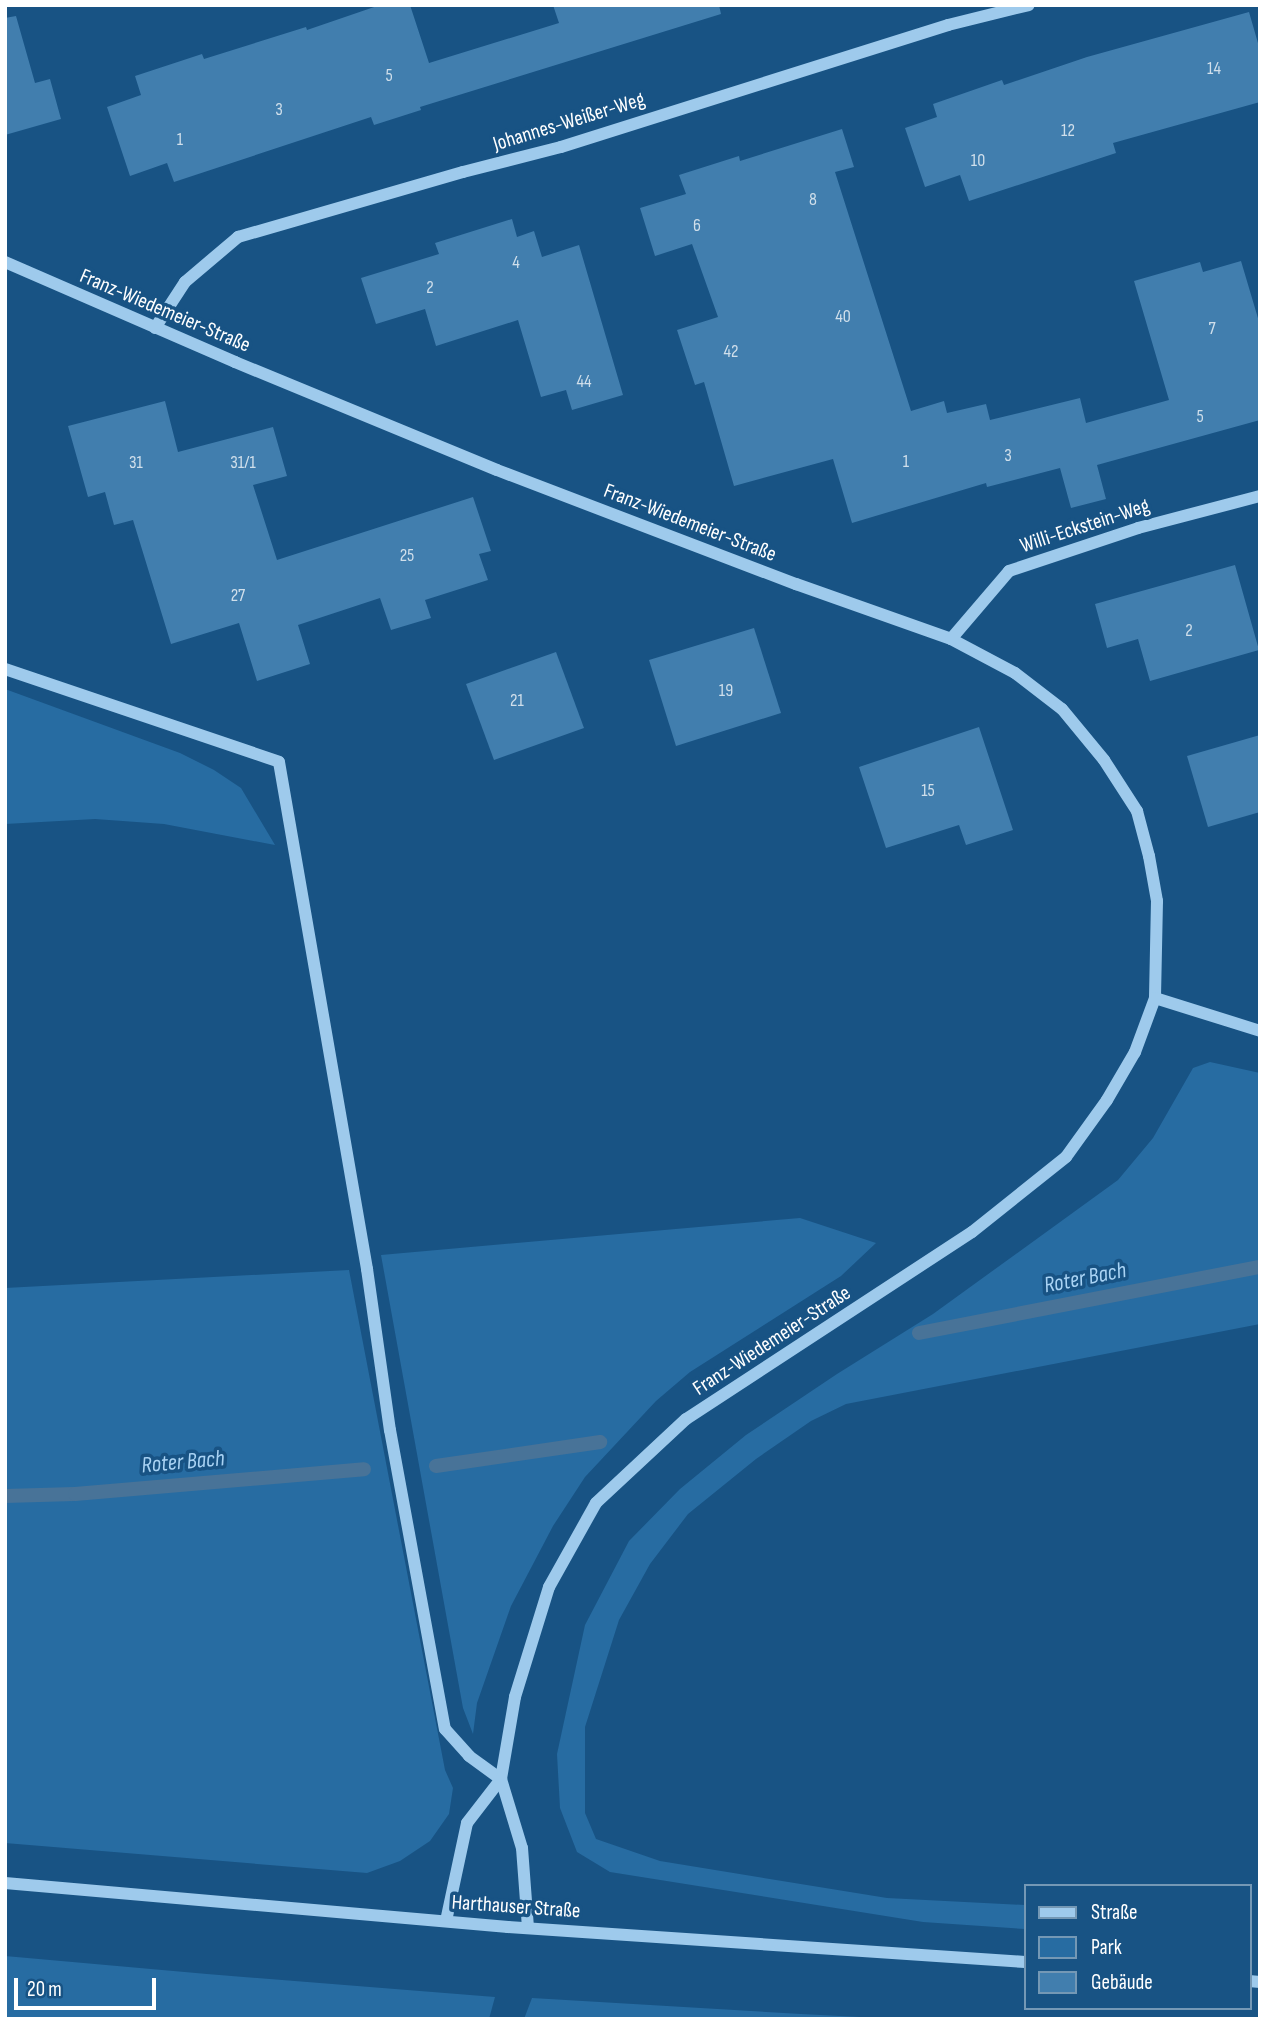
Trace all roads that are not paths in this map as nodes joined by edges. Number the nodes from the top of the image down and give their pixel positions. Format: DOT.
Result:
graph roads {
  1 [pos="1029,5"];
  2 [pos="5,262"];
  3 [pos="155,328"];
  4 [pos="1260,496"];
  5 [pos="951,639"];
  6 [pos="5,669"];
  7 [pos="1156,998"];
  8 [pos="1260,1031"];
  9 [pos="501,1779"];
  10 [pos="5,1883"];
  11 [pos="446,1922"];
  12 [pos="528,1927"];
  13 [pos="1024,1962"];
  1 -- 3 [label="street, Johannes-Weißer-Weg"];
  2 -- 3 [label="street, Franz-Wiedemeier-Straße"];
  3 -- 5 [label="street, Franz-Wiedemeier-Straße"];
  4 -- 5 [label="street, Willi-Eckstein-Weg"];
  5 -- 7 [label="street, Franz-Wiedemeier-Straße"];
  6 -- 9 [label="street"];
  7 -- 8 [label="street"];
  7 -- 9 [label="street, Franz-Wiedemeier-Straße"];
  9 -- 11 [label="street, Franz-Wiedemeier-Straße"];
  9 -- 12 [label="street, Franz-Wiedemeier-Straße"];
  10 -- 11 [label="street, Harthauser Straße"];
  11 -- 12 [label="street, Harthauser Straße"];
  12 -- 13 [label="street, Harthauser Straße"];
}
